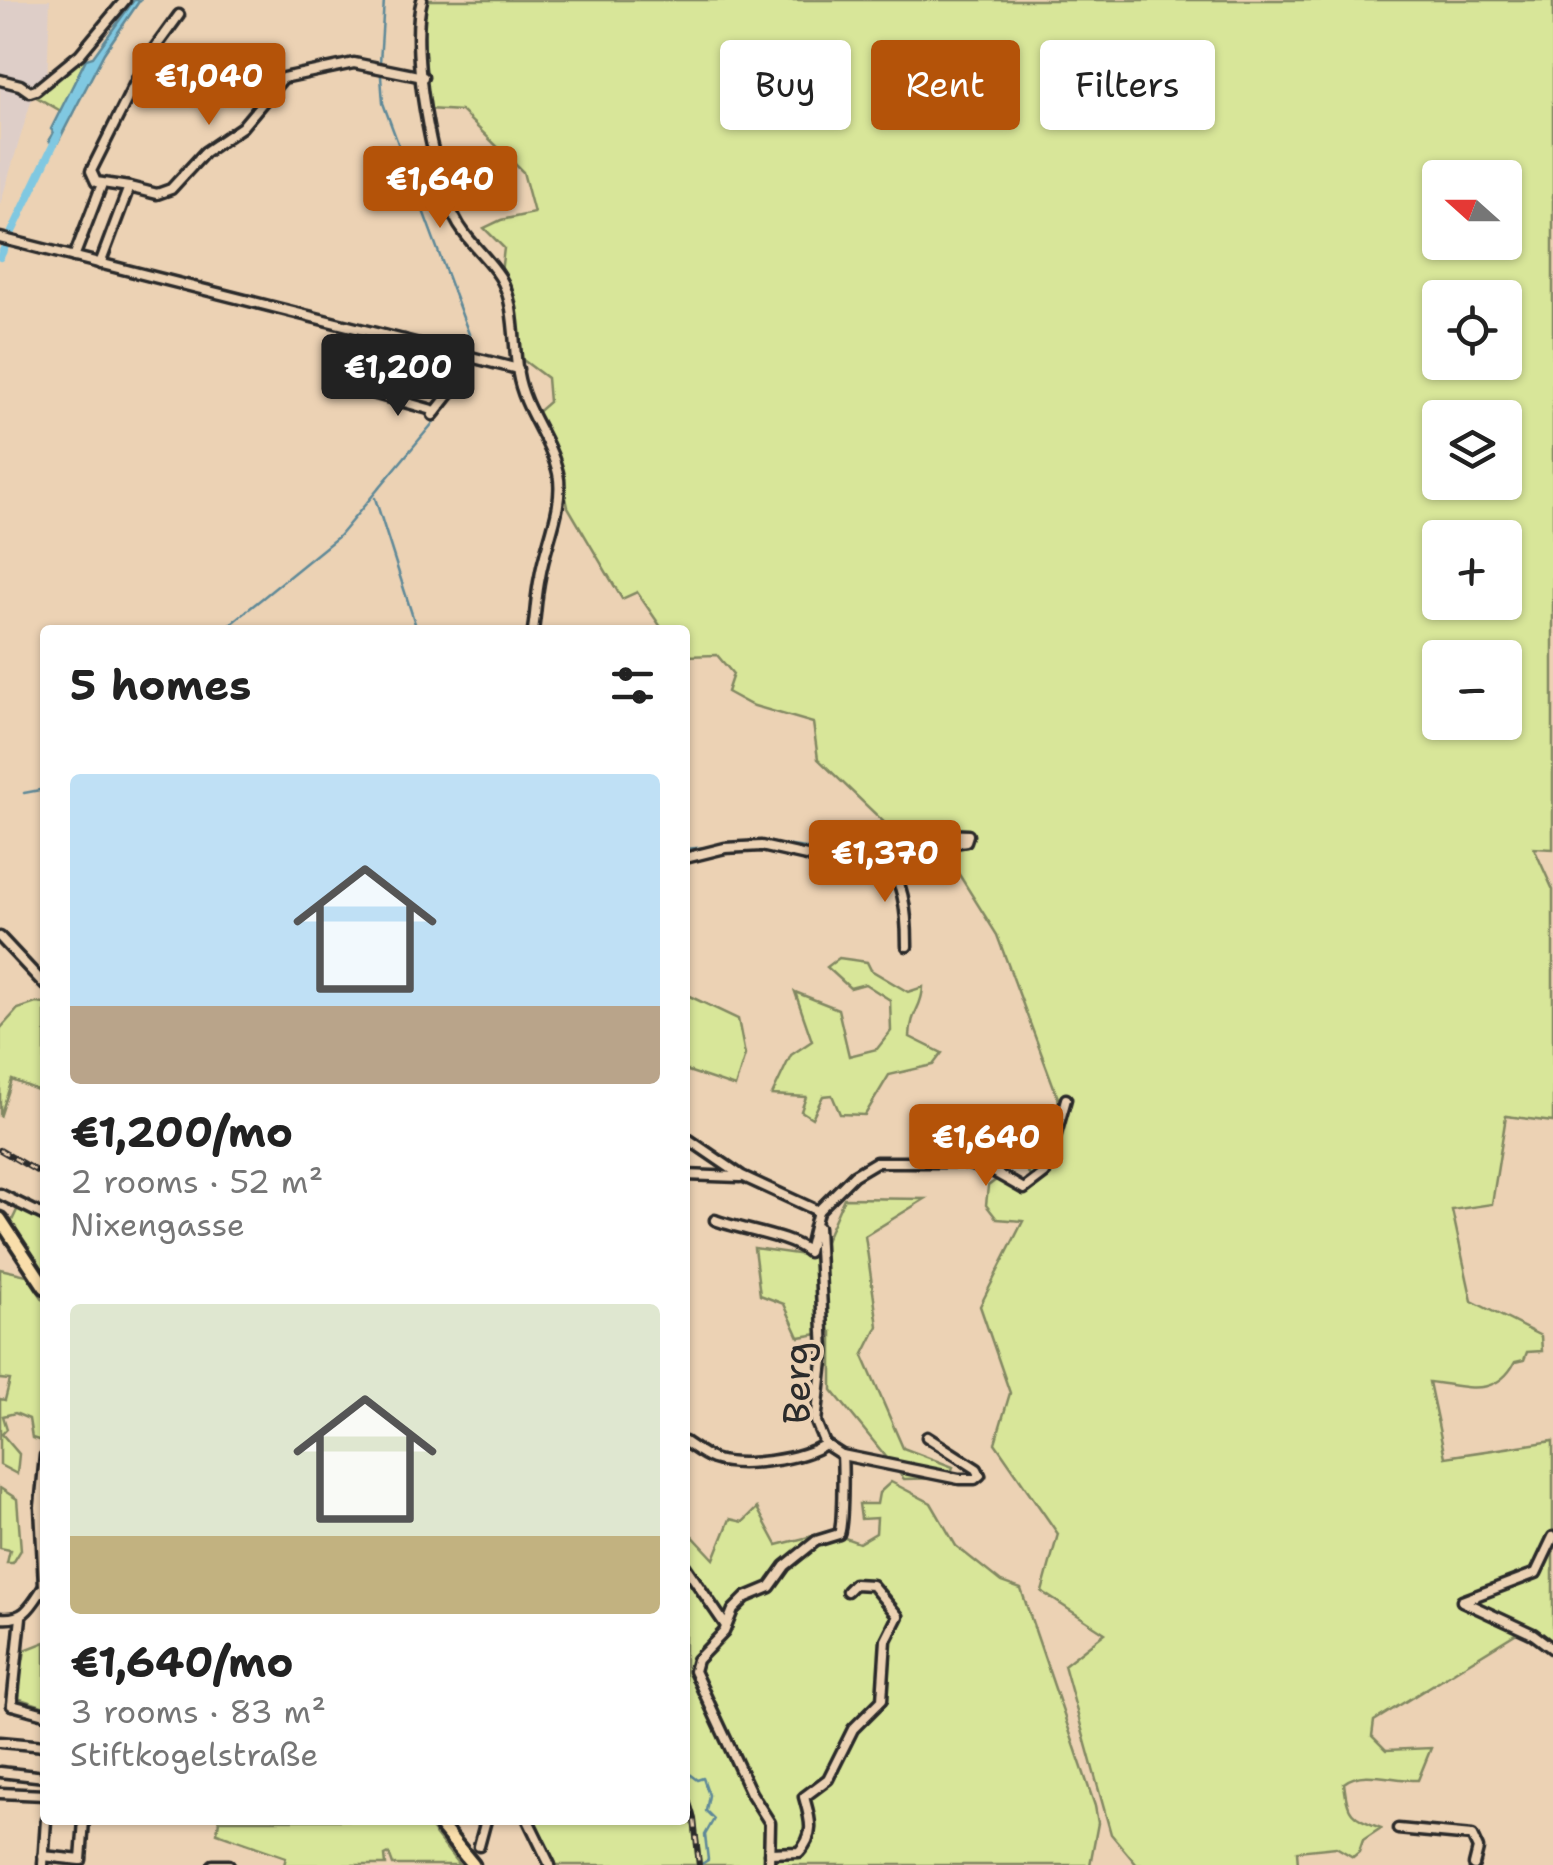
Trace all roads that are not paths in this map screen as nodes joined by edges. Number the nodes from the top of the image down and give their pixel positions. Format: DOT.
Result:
graph roads {
  1 [pos="125,0"];
  2 [pos="422,0"];
  3 [pos="179,15"];
  4 [pos="423,77"];
  5 [pos="0,80"];
  6 [pos="102,184"];
  7 [pos="129,188"];
  8 [pos="1,238"];
  9 [pos="74,257"];
  10 [pos="100,264"];
  11 [pos="404,340"];
  12 [pos="467,358"];
  13 [pos="518,369"];
  14 [pos="534,625"];
  15 [pos="876,854"];
  16 [pos="690,857"];
  17 [pos="945,860"];
  18 [pos="0,938"];
  19 [pos="907,946"];
  20 [pos="40,981"];
  21 [pos="1066,1099"];
  22 [pos="690,1140"];
  23 [pos="690,1175"];
  24 [pos="742,1176"];
  25 [pos="0,1194"];
  26 [pos="818,1211"];
  27 [pos="40,1214"];
  28 [pos="0,1219"];
  29 [pos="716,1220"];
  30 [pos="40,1279"];
  31 [pos="927,1437"];
  32 [pos="825,1444"];
  33 [pos="690,1445"];
  34 [pos="842,1456"];
  35 [pos="1553,1537"];
  36 [pos="690,1573"];
  37 [pos="847,1591"];
  38 [pos="40,1592"];
  39 [pos="21,1617"];
  40 [pos="0,1618"];
  41 [pos="726,1626"];
  42 [pos="1553,1650"];
  43 [pos="12,1704"];
  44 [pos="0,1709"];
  45 [pos="40,1712"];
  46 [pos="0,1742"];
  47 [pos="40,1746"];
  48 [pos="0,1772"];
  49 [pos="40,1776"];
  50 [pos="0,1793"];
  51 [pos="40,1796"];
  52 [pos="46,1825"];
  53 [pos="84,1825"];
  54 [pos="440,1825"];
  55 [pos="485,1825"];
  56 [pos="530,1825"];
  57 [pos="1398,1829"];
  58 [pos="479,1846"];
  59 [pos="769,1853"];
  60 [pos="43,1860"];
  61 [pos="213,1865"];
  62 [pos="229,1865"];
  63 [pos="473,1865"];
  64 [pos="550,1865"];
  65 [pos="769,1865"];
  66 [pos="1474,1865"];
  1 -- 5 [label="street"];
  2 -- 4 [label="street"];
  3 -- 6 [label="street"];
  4 -- 7 [label="street"];
  4 -- 13 [label="street"];
  6 -- 7 [label="street"];
  6 -- 9 [label="street"];
  7 -- 10 [label="street"];
  8 -- 9 [label="street"];
  9 -- 10 [label="street"];
  10 -- 11 [label="street"];
  11 -- 12 [label="street"];
  11 -- 12 [label="street"];
  12 -- 13 [label="street"];
  13 -- 14 [label="street"];
  15 -- 16 [label="street"];
  15 -- 17 [label="street"];
  15 -- 19 [label="street"];
  18 -- 20 [label="street"];
  21 -- 26 [label="street"];
  22 -- 24 [label="street"];
  23 -- 24 [label="street"];
  24 -- 26 [label="street"];
  25 -- 27 [label="street"];
  26 -- 29 [label="street"];
  26 -- 32 [label="street, Berg"];
  28 -- 30 [label="main road"];
  31 -- 34 [label="street, Berg"];
  32 -- 33 [label="street"];
  32 -- 34 [label="street, Berg"];
  34 -- 41 [label="street"];
  35 -- 42 [label="street"];
  36 -- 41 [label="street"];
  37 -- 59 [label="street"];
  38 -- 39 [label="street"];
  39 -- 40 [label="street"];
  39 -- 43 [label="street"];
  41 -- 59 [label="street"];
  43 -- 44 [label="street"];
  43 -- 45 [label="street"];
  46 -- 47 [label="street"];
  48 -- 49 [label="street"];
  50 -- 51 [label="street"];
  52 -- 60 [label="street"];
  53 -- 60 [label="street"];
  54 -- 63 [label="main road"];
  55 -- 58 [label="street"];
  56 -- 64 [label="street"];
  57 -- 66 [label="street"];
  59 -- 65 [label="street"];
  61 -- 62 [label="street"];
}
